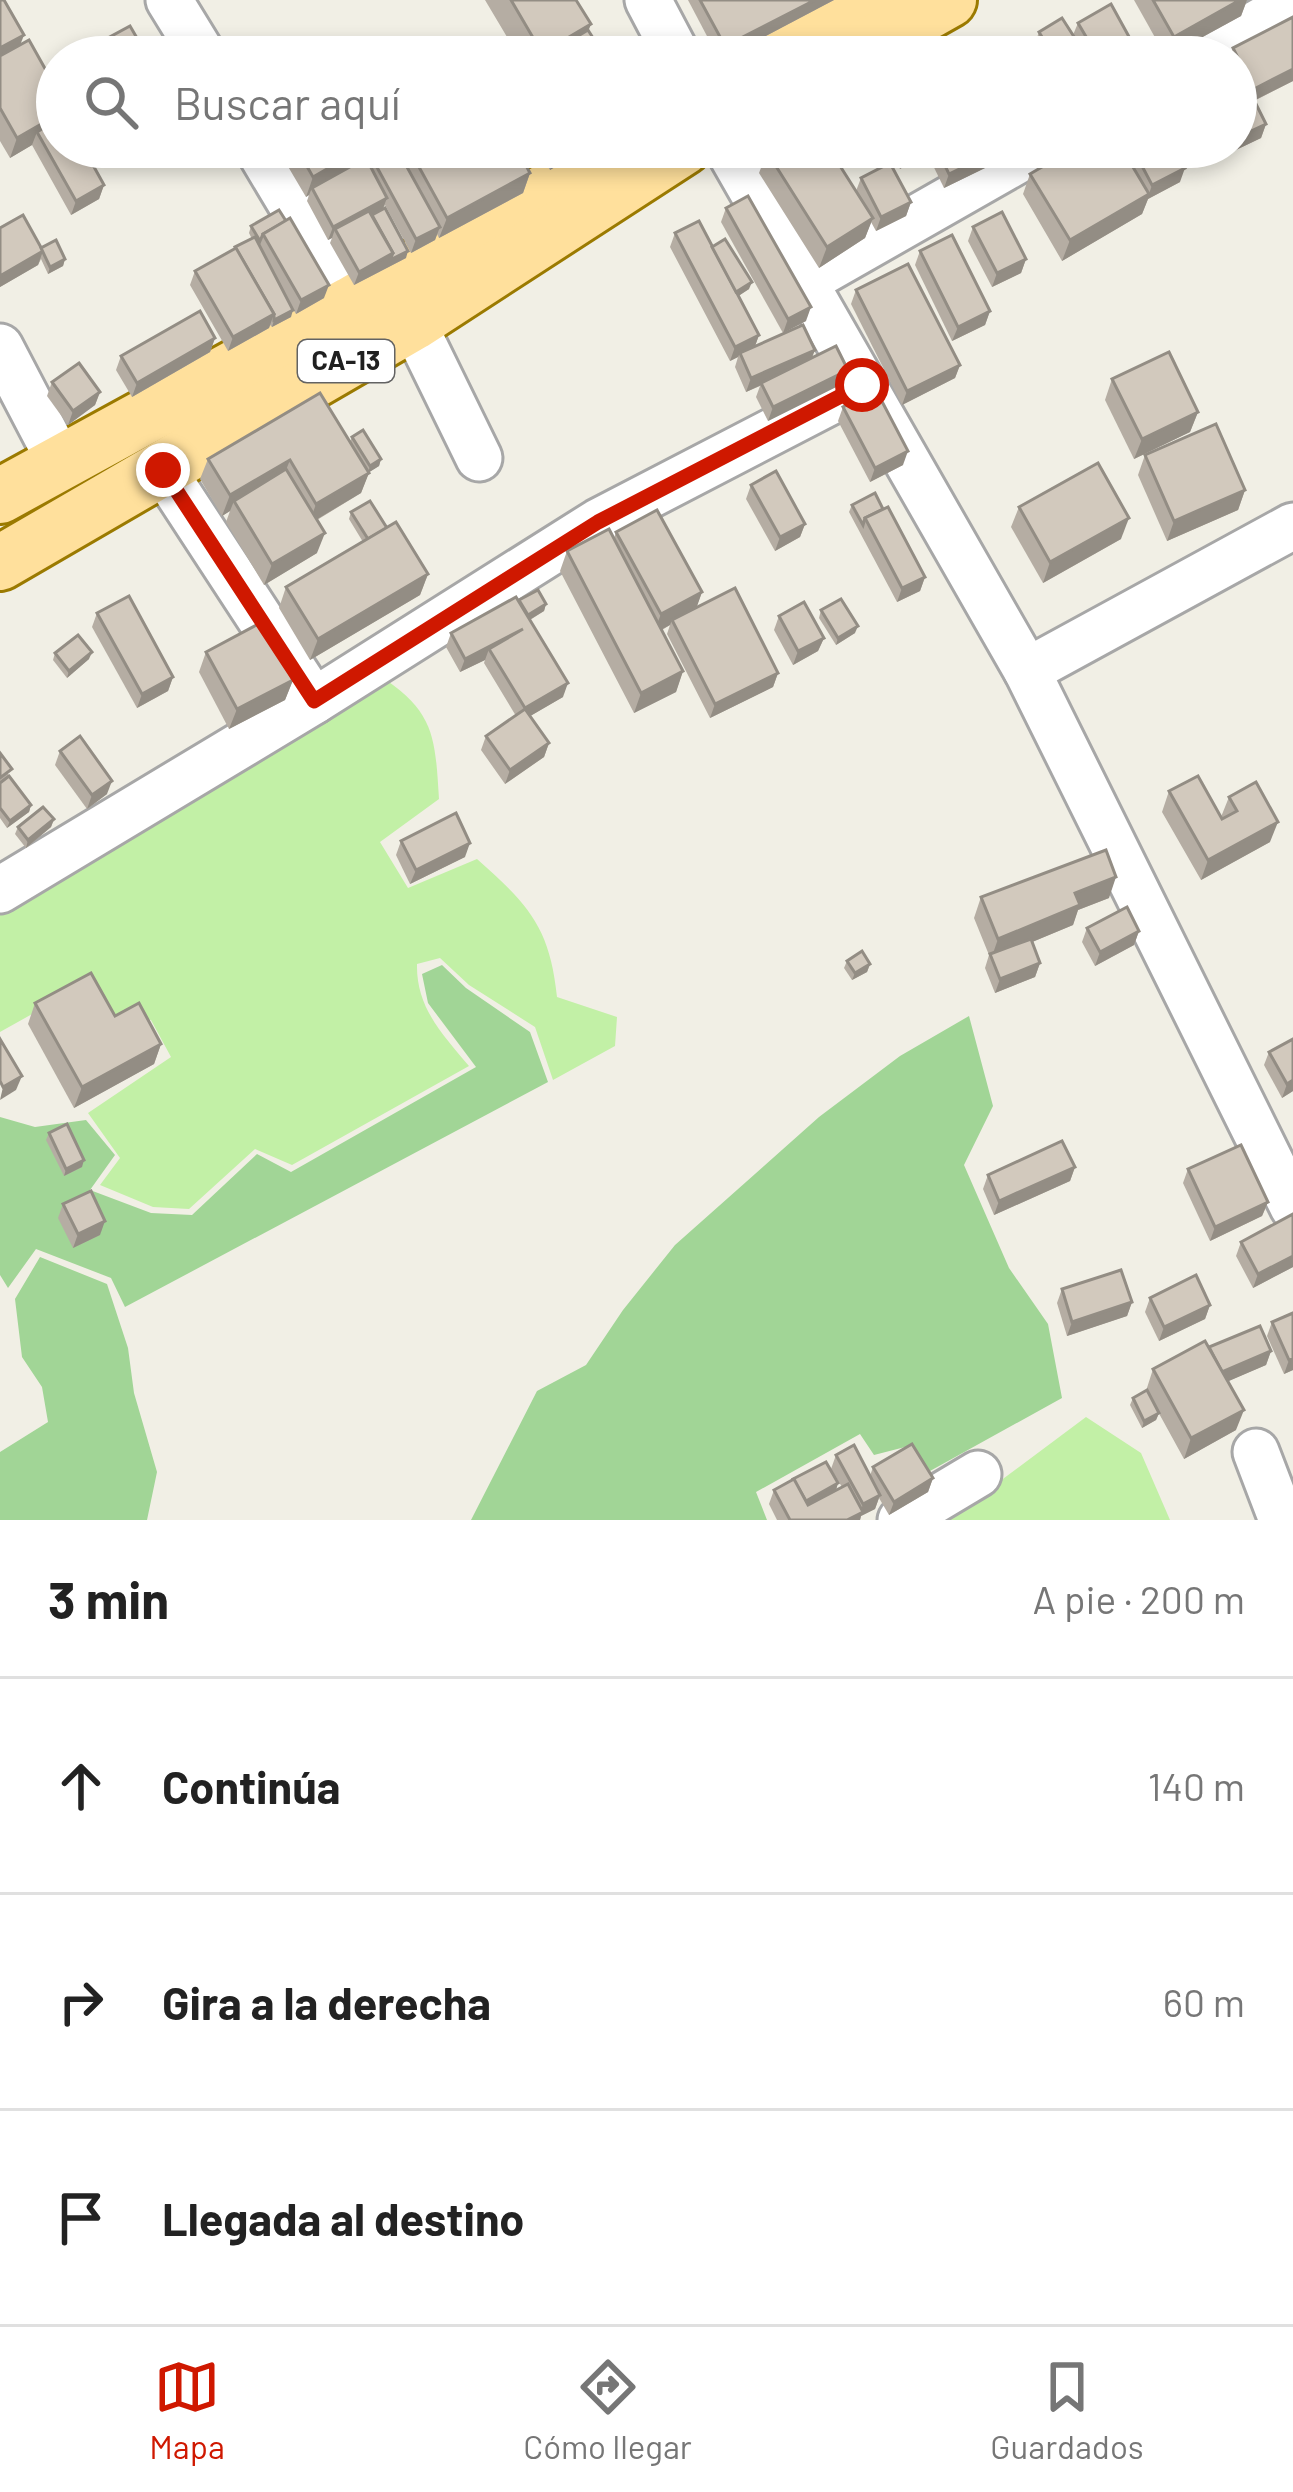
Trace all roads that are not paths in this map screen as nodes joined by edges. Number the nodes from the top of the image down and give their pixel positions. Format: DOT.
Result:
graph roads {
  1 [pos="170,0"];
  2 [pos="648,0"];
  3 [pos="949,0"];
  4 [pos="864,1"];
  5 [pos="1293,3"];
  6 [pos="191,36"];
  7 [pos="667,36"];
  8 [pos="808,36"];
  9 [pos="885,36"];
  10 [pos="1235,36"];
  11 [pos="270,168"];
  12 [pos="587,168"];
  13 [pos="652,168"];
  14 [pos="739,168"];
  15 [pos="1003,168"];
  16 [pos="806,281"];
  17 [pos="351,304"];
  18 [pos="413,323"];
  19 [pos="0,347"];
  20 [pos="862,385"];
  21 [pos="479,458"];
  22 [pos="59,462"];
  23 [pos="163,470"];
  24 [pos="0,496"];
  25 [pos="1293,526"];
  26 [pos="0,563"];
  27 [pos="1027,671"];
  28 [pos="314,701"];
  29 [pos="0,890"];
  30 [pos="1282,1159"];
  31 [pos="1293,1207"];
  32 [pos="1256,1452"];
  33 [pos="978,1474"];
  34 [pos="902,1520"];
  35 [pos="1282,1520"];
  1 -- 6 [label="street"];
  2 -- 7 [label="street"];
  3 -- 9 [label="main road"];
  4 -- 8 [label="main road"];
  5 -- 10 [label="street"];
  11 -- 17 [label="street"];
  12 -- 17 [label="main road, CA-13"];
  13 -- 18 [label="main road, CA-13"];
  14 -- 16 [label="street"];
  15 -- 16 [label="street"];
  16 -- 20 [label="street"];
  17 -- 22 [label="main road, CA-13"];
  18 -- 21 [label="street"];
  18 -- 23 [label="main road, CA-13"];
  19 -- 22 [label="street"];
  20 -- 27 [label="street"];
  20 -- 28 [label="street"];
  22 -- 24 [label="main road, CA-13"];
  23 -- 26 [label="main road, CA-13"];
  23 -- 28 [label="street"];
  25 -- 27 [label="street"];
  27 -- 30 [label="street"];
  28 -- 29 [label="street"];
  30 -- 31 [label="street"];
  32 -- 35 [label="street"];
  33 -- 34 [label="street"];
}
